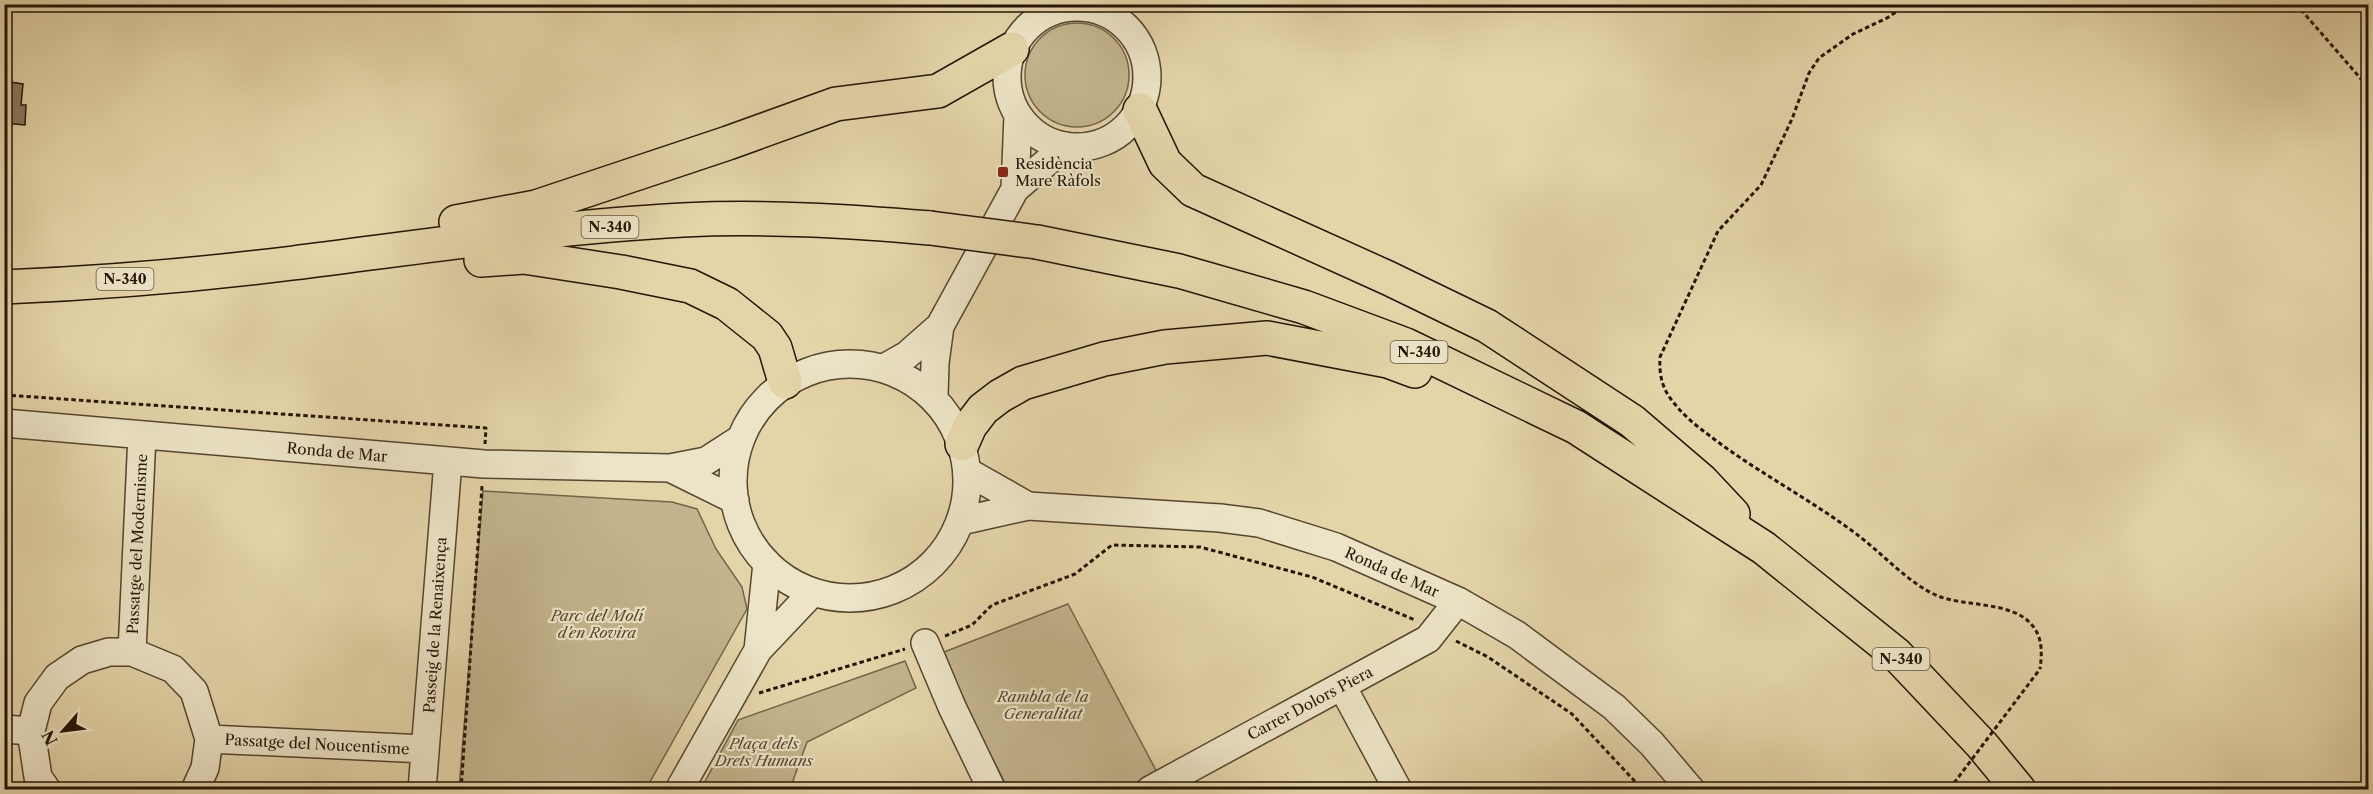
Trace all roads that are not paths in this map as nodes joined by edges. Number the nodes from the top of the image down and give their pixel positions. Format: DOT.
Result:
graph roads {
  1 [pos="1133,4"];
  2 [pos="1087,6"];
  3 [pos="1029,13"];
  4 [pos="1131,32"];
  5 [pos="1012,49"];
  6 [pos="1140,110"];
  7 [pos="1018,115"];
  8 [pos="1066,146"];
  9 [pos="1015,189"];
  10 [pos="291,263"];
  11 [pos="246,268"];
  12 [pos="4,286"];
  13 [pos="940,326"];
  14 [pos="884,368"];
  15 [pos="784,382"];
  16 [pos="934,397"];
  17 [pos="4,423"];
  18 [pos="142,435"];
  19 [pos="740,440"];
  20 [pos="965,458"];
  21 [pos="448,461"];
  22 [pos="670,468"];
  23 [pos="735,500"];
  24 [pos="1028,506"];
  25 [pos="965,520"];
  26 [pos="1764,548"];
  27 [pos="767,563"];
  28 [pos="811,594"];
  29 [pos="1458,601"];
  30 [pos="925,643"];
  31 [pos="758,650"];
  32 [pos="132,652"];
  33 [pos="1342,686"];
  34 [pos="18,730"];
  35 [pos="209,739"];
  36 [pos="425,749"];
  37 [pos="47,789"];
  38 [pos="195,789"];
  39 [pos="422,789"];
  40 [pos="679,789"];
  41 [pos="992,789"];
  42 [pos="1150,789"];
  43 [pos="1398,789"];
  44 [pos="1691,789"];
  45 [pos="2019,789"];
  1 -- 4 [label="street"];
  2 -- 3 [label="street"];
  2 -- 4 [label="street"];
  3 -- 5 [label="street"];
  4 -- 6 [label="street"];
  5 -- 7 [label="street"];
  5 -- 10 [label="highway"];
  6 -- 8 [label="street"];
  6 -- 26 [label="highway"];
  7 -- 8 [label="street"];
  7 -- 9 [label="street"];
  8 -- 9 [label="street"];
  9 -- 13 [label="street"];
  10 -- 11 [label="highway, N-340"];
  10 -- 26 [label="highway, N-340, bridge"];
  11 -- 12 [label="highway, N-340"];
  11 -- 15 [label="highway"];
  13 -- 14 [label="street"];
  13 -- 16 [label="street"];
  14 -- 15 [label="street"];
  14 -- 16 [label="street"];
  15 -- 19 [label="street"];
  16 -- 20 [label="street"];
  17 -- 18 [label="street, Ronda de Mar"];
  18 -- 21 [label="street, Ronda de Mar"];
  18 -- 32 [label="street, Passatge del Modernisme"];
  19 -- 22 [label="street, Ronda de Mar"];
  19 -- 23 [label="street"];
  20 -- 24 [label="street, Ronda de Mar"];
  20 -- 25 [label="street"];
  20 -- 26 [label="highway"];
  21 -- 22 [label="street, Ronda de Mar"];
  21 -- 36 [label="street, Passeig de la Renaixença"];
  22 -- 23 [label="street, Ronda de Mar"];
  23 -- 27 [label="street"];
  24 -- 25 [label="street, Ronda de Mar"];
  24 -- 29 [label="street, Ronda de Mar"];
  25 -- 28 [label="street"];
  26 -- 45 [label="highway, N-340"];
  27 -- 28 [label="street"];
  27 -- 31 [label="street"];
  28 -- 31 [label="street"];
  29 -- 33 [label="street, Carrer Dolors Piera"];
  29 -- 44 [label="street, Ronda de Mar"];
  30 -- 41 [label="street"];
  31 -- 40 [label="street"];
  32 -- 34 [label="street"];
  32 -- 35 [label="street"];
  33 -- 42 [label="street, Carrer Dolors Piera"];
  33 -- 43 [label="street"];
  34 -- 37 [label="street"];
  35 -- 36 [label="street, Passatge del Noucentisme"];
  35 -- 38 [label="street"];
  36 -- 39 [label="street, Passeig de la Renaixença"];
}
